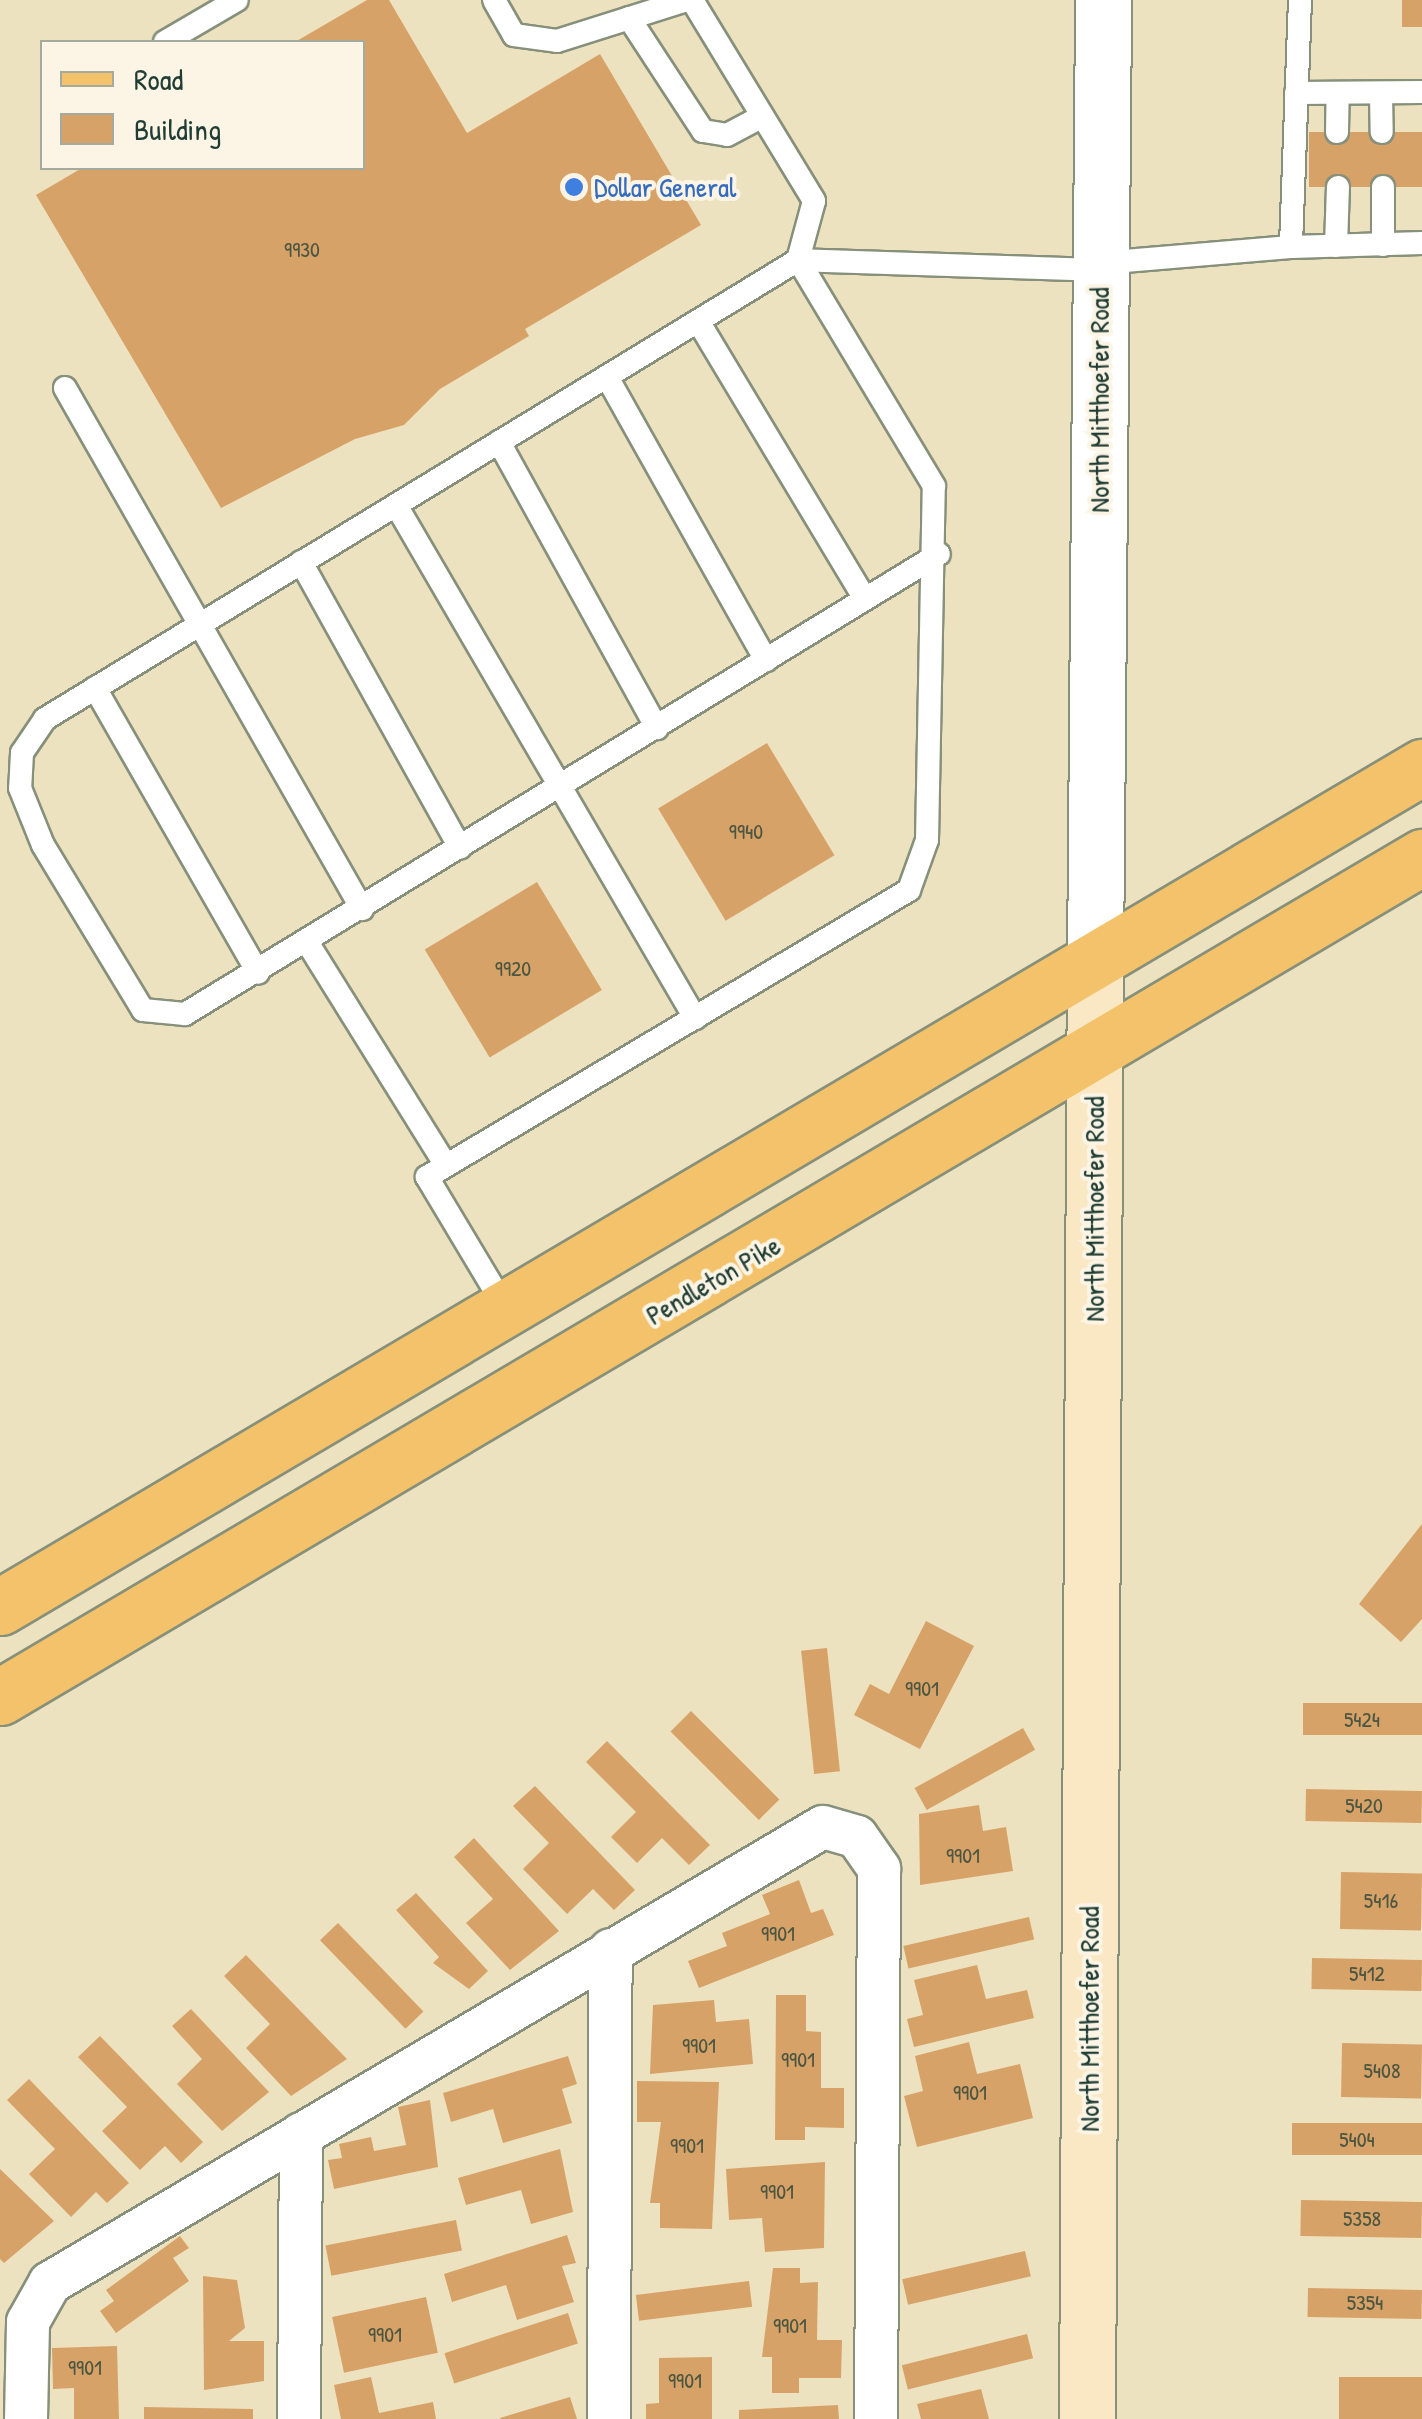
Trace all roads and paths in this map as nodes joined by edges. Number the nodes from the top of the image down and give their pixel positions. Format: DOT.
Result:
graph roads {
  1 [pos="237,0"];
  2 [pos="494,0"];
  3 [pos="689,0"];
  4 [pos="1103,0"];
  5 [pos="1300,0"];
  6 [pos="629,18"];
  7 [pos="168,40"];
  8 [pos="1422,92"];
  9 [pos="1296,93"];
  10 [pos="1338,93"];
  11 [pos="1381,93"];
  12 [pos="762,116"];
  13 [pos="1337,132"];
  14 [pos="1382,132"];
  15 [pos="1338,187"];
  16 [pos="1382,187"];
  17 [pos="1383,244"];
  18 [pos="1422,244"];
  19 [pos="1336,246"];
  20 [pos="1291,247"];
  21 [pos="798,260"];
  22 [pos="1100,266"];
  23 [pos="698,321"];
  24 [pos="607,376"];
  25 [pos="66,388"];
  26 [pos="500,442"];
  27 [pos="396,505"];
  28 [pos="939,554"];
  29 [pos="301,562"];
  30 [pos="865,599"];
  31 [pos="202,623"];
  32 [pos="766,660"];
  33 [pos="95,688"];
  34 [pos="657,728"];
  35 [pos="1422,766"];
  36 [pos="559,788"];
  37 [pos="460,848"];
  38 [pos="1422,857"];
  39 [pos="362,909"];
  40 [pos="307,942"];
  41 [pos="1095,962"];
  42 [pos="258,973"];
  43 [pos="695,1018"];
  44 [pos="1095,1051"];
  45 [pos="446,1165"];
  46 [pos="506,1309"];
  47 [pos="0,1607"];
  48 [pos="0,1697"];
  49 [pos="612,1950"];
  50 [pos="301,2134"];
  51 [pos="26,2419"];
  52 [pos="300,2419"];
  53 [pos="609,2419"];
  54 [pos="876,2419"];
  55 [pos="1087,2419"];
  1 -- 7 [label="lane"];
  2 -- 6 [label="lane"];
  3 -- 6 [label="lane"];
  3 -- 12 [label="lane"];
  4 -- 22 [label="street, North Mitthoefer Road"];
  5 -- 9 [label="lane"];
  6 -- 12 [label="lane"];
  8 -- 11 [label="lane"];
  9 -- 10 [label="lane"];
  9 -- 20 [label="lane"];
  10 -- 11 [label="lane"];
  10 -- 13 [label="lane"];
  11 -- 14 [label="lane"];
  12 -- 21 [label="lane"];
  15 -- 19 [label="lane"];
  16 -- 17 [label="lane"];
  17 -- 18 [label="lane"];
  17 -- 19 [label="lane"];
  19 -- 20 [label="lane"];
  20 -- 22 [label="lane"];
  21 -- 22 [label="lane"];
  21 -- 23 [label="lane"];
  21 -- 28 [label="lane"];
  22 -- 41 [label="street, North Mitthoefer Road"];
  23 -- 24 [label="lane"];
  23 -- 30 [label="lane"];
  24 -- 26 [label="lane"];
  24 -- 32 [label="lane"];
  25 -- 31 [label="lane"];
  26 -- 27 [label="lane"];
  26 -- 34 [label="lane"];
  27 -- 29 [label="lane"];
  27 -- 36 [label="lane"];
  28 -- 30 [label="lane"];
  28 -- 43 [label="lane"];
  29 -- 31 [label="lane"];
  29 -- 37 [label="lane"];
  30 -- 32 [label="lane"];
  31 -- 33 [label="lane"];
  31 -- 39 [label="lane"];
  32 -- 34 [label="lane"];
  33 -- 42 [label="lane"];
  33 -- 42 [label="lane"];
  34 -- 36 [label="lane"];
  35 -- 41 [label="main road"];
  36 -- 37 [label="lane"];
  36 -- 43 [label="lane"];
  37 -- 39 [label="lane"];
  38 -- 44 [label="main road, Pendleton Pike"];
  39 -- 40 [label="lane"];
  40 -- 42 [label="lane"];
  40 -- 45 [label="lane"];
  41 -- 44 [label="main road, North Mitthoefer Road"];
  41 -- 46 [label="main road"];
  43 -- 45 [label="lane"];
  44 -- 48 [label="main road, Pendleton Pike"];
  44 -- 55 [label="main road, North Mitthoefer Road"];
  45 -- 46 [label="lane"];
  46 -- 47 [label="main road"];
  49 -- 50 [label="street"];
  49 -- 53 [label="street"];
  49 -- 54 [label="street"];
  50 -- 51 [label="street"];
  50 -- 52 [label="street"];
}
